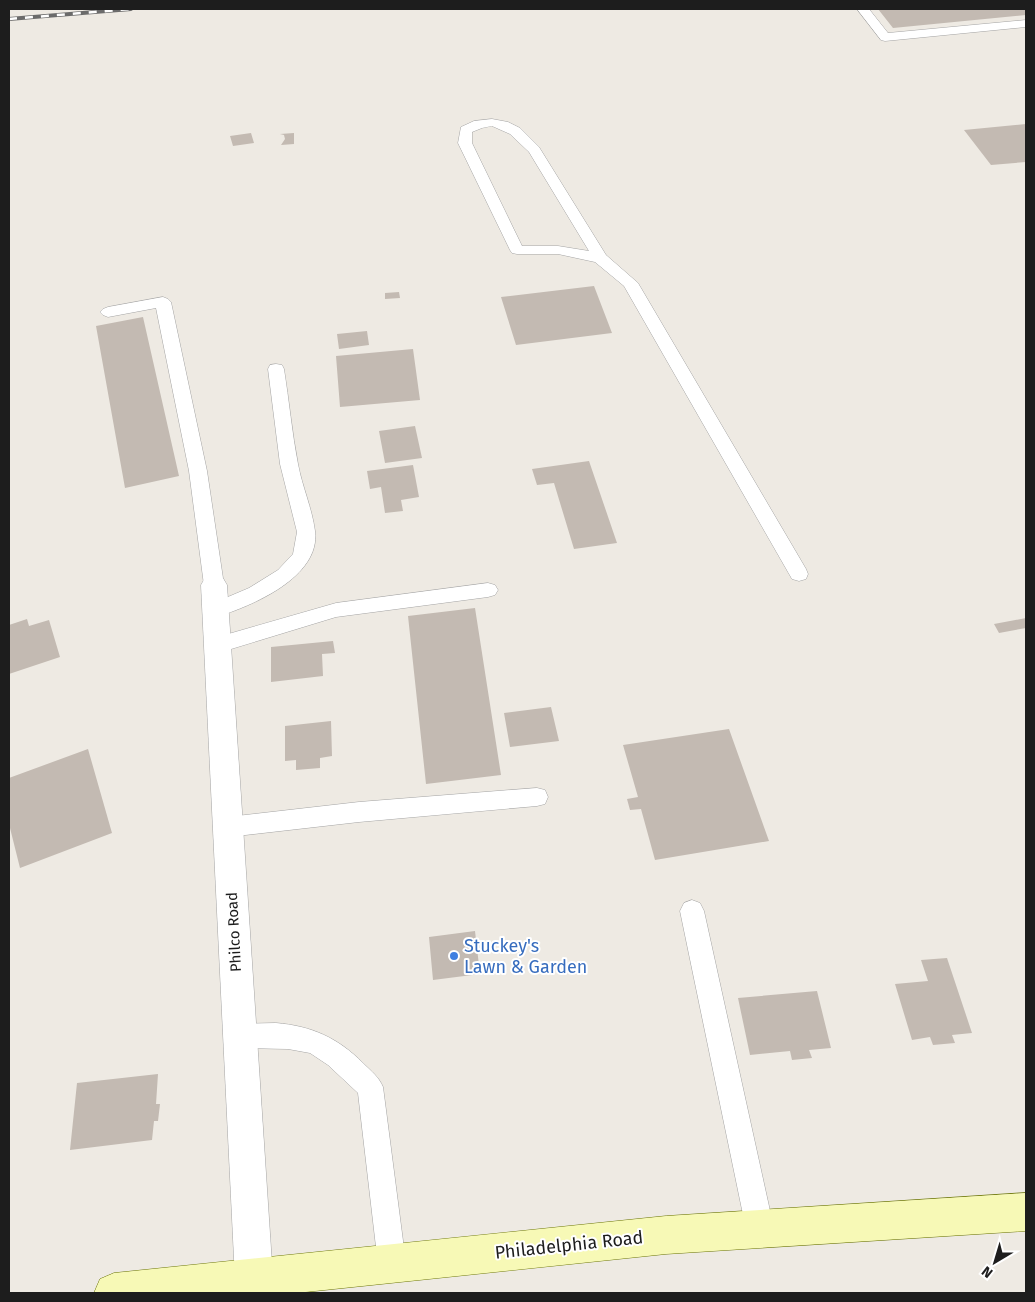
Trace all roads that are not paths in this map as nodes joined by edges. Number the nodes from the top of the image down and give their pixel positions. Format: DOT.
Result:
graph roads {
  1 [pos="864,9"];
  2 [pos="1026,24"];
  3 [pos="600,258"];
  4 [pos="108,312"];
  5 [pos="276,369"];
  6 [pos="799,574"];
  7 [pos="488,590"];
  8 [pos="215,597"];
  9 [pos="218,645"];
  10 [pos="537,797"];
  11 [pos="228,828"];
  12 [pos="692,911"];
  13 [pos="240,1036"];
  14 [pos="1026,1212"];
  15 [pos="760,1229"];
  16 [pos="392,1264"];
  17 [pos="254,1279"];
  18 [pos="114,1293"];
  1 -- 2 [label="lane"];
  3 -- 3 [label="lane"];
  3 -- 6 [label="lane"];
  4 -- 8 [label="lane"];
  5 -- 8 [label="lane"];
  7 -- 9 [label="lane"];
  8 -- 9 [label="street, Philco Road"];
  9 -- 11 [label="street, Philco Road"];
  10 -- 11 [label="lane"];
  11 -- 13 [label="street, Philco Road"];
  12 -- 15 [label="lane"];
  13 -- 16 [label="lane"];
  13 -- 17 [label="street, Philco Road"];
  14 -- 15 [label="main road, Philadelphia Road"];
  15 -- 16 [label="main road, Philadelphia Road"];
  16 -- 17 [label="main road, Philadelphia Road"];
  17 -- 18 [label="main road, Philadelphia Road"];
}
